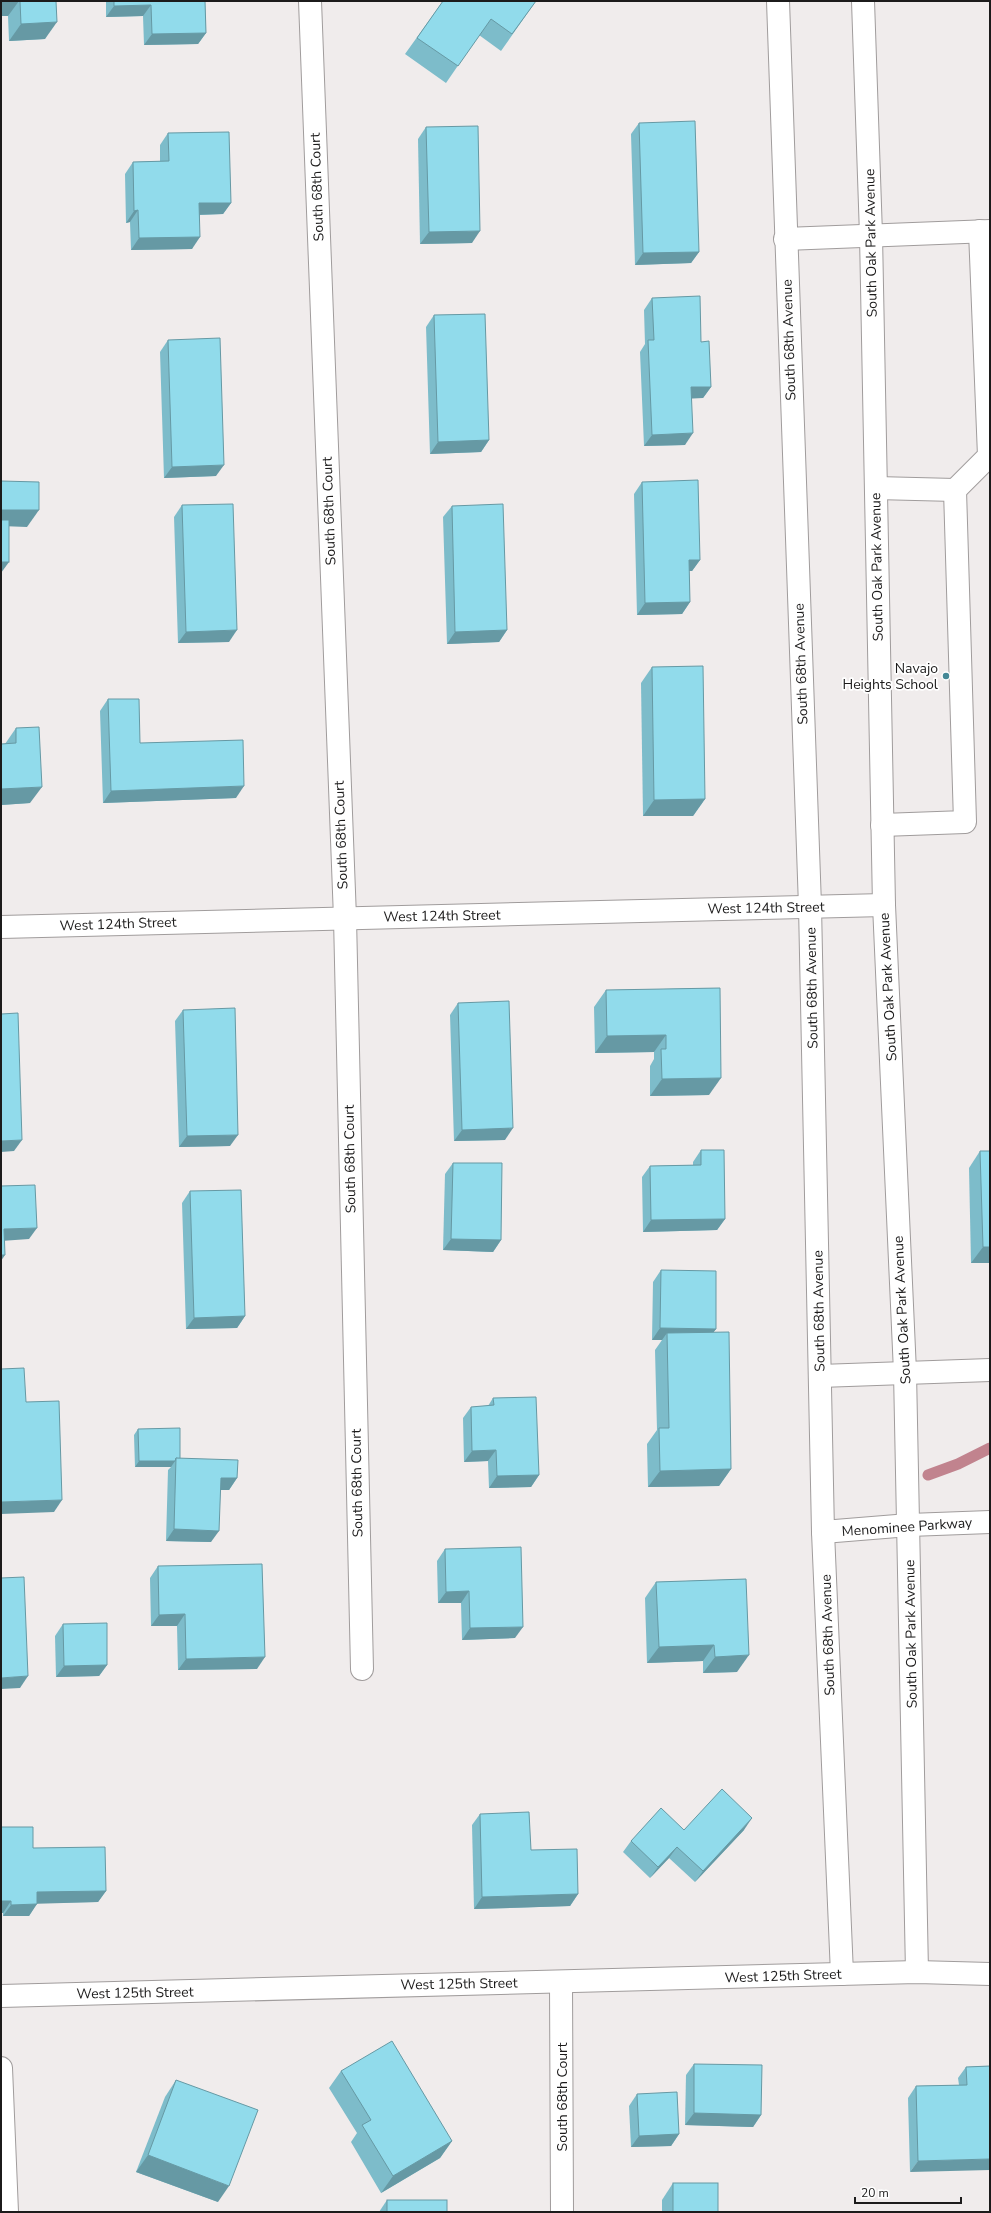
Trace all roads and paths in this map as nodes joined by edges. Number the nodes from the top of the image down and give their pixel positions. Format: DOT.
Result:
graph roads {
  1 [pos="310,1"];
  2 [pos="778,1"];
  3 [pos="863,1"];
  4 [pos="985,231"];
  5 [pos="871,235"];
  6 [pos="785,238"];
  7 [pos="987,324"];
  8 [pos="989,433"];
  9 [pos="876,488"];
  10 [pos="955,490"];
  11 [pos="882,825"];
  12 [pos="884,905"];
  13 [pos="810,906"];
  14 [pos="344,918"];
  15 [pos="1,927"];
  16 [pos="990,1370"];
  17 [pos="905,1372"];
  18 [pos="820,1376"];
  19 [pos="990,1522"];
  20 [pos="909,1525"];
  21 [pos="823,1532"];
  22 [pos="362,1669"];
  23 [pos="917,1972"];
  24 [pos="842,1974"];
  25 [pos="990,1974"];
  26 [pos="561,1982"];
  27 [pos="1,1996"];
  28 [pos="1,2068"];
  29 [pos="7,2212"];
  30 [pos="562,2212"];
  1 -- 14 [label="street, South 68th Court"];
  2 -- 6 [label="street, South 68th Avenue"];
  3 -- 5 [label="street, South Oak Park Avenue"];
  4 -- 5 [label="street"];
  4 -- 7 [label="street"];
  5 -- 6 [label="street"];
  5 -- 9 [label="street, South Oak Park Avenue"];
  6 -- 13 [label="street, South 68th Avenue"];
  7 -- 8 [label="street"];
  8 -- 10 [label="street"];
  9 -- 10 [label="street"];
  9 -- 11 [label="street, South Oak Park Avenue"];
  10 -- 11 [label="street"];
  11 -- 12 [label="street, South Oak Park Avenue"];
  12 -- 13 [label="street, West 124th Street"];
  12 -- 17 [label="street, South Oak Park Avenue"];
  13 -- 14 [label="street, West 124th Street"];
  13 -- 18 [label="street, South 68th Avenue"];
  14 -- 15 [label="street, West 124th Street"];
  14 -- 22 [label="street, South 68th Court"];
  16 -- 17 [label="street"];
  17 -- 18 [label="street"];
  17 -- 20 [label="street, South Oak Park Avenue"];
  18 -- 21 [label="street, South 68th Avenue"];
  19 -- 20 [label="street, Menominee Parkway"];
  20 -- 21 [label="street, Menominee Parkway"];
  20 -- 23 [label="street, South Oak Park Avenue"];
  21 -- 24 [label="street, South 68th Avenue"];
  23 -- 24 [label="street, West 125th Street"];
  23 -- 25 [label="street, West 125th Street"];
  24 -- 26 [label="street, West 125th Street"];
  26 -- 27 [label="street, West 125th Street"];
  26 -- 30 [label="street, South 68th Court"];
  28 -- 29 [label="street"];
}
